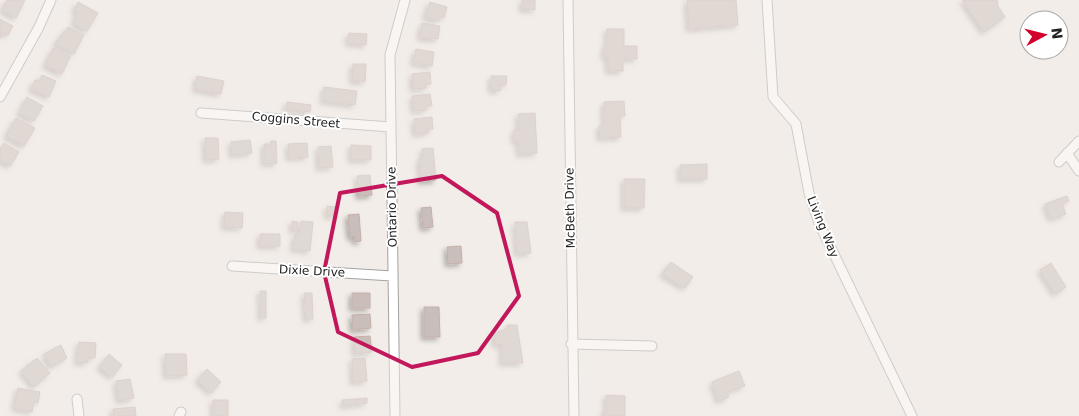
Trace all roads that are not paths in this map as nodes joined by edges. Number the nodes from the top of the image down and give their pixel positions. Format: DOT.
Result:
graph roads {
  1 [pos="51,0"];
  2 [pos="405,0"];
  3 [pos="568,0"];
  4 [pos="767,0"];
  5 [pos="0,98"];
  6 [pos="201,112"];
  7 [pos="391,127"];
  8 [pos="1079,141"];
  9 [pos="1067,153"];
  10 [pos="1058,162"];
  11 [pos="1079,170"];
  12 [pos="232,266"];
  13 [pos="392,276"];
  14 [pos="572,344"];
  15 [pos="652,346"];
  16 [pos="76,399"];
  17 [pos="79,416"];
  18 [pos="395,416"];
  19 [pos="574,416"];
  20 [pos="912,416"];
  1 -- 5 [label="street"];
  2 -- 7 [label="street, Ontario Drive"];
  3 -- 14 [label="street, McBeth Drive"];
  4 -- 20 [label="street, Living Way"];
  6 -- 7 [label="street, Coggins Street"];
  7 -- 13 [label="street, Ontario Drive"];
  8 -- 9 [label="street"];
  9 -- 10 [label="street"];
  9 -- 11 [label="street"];
  12 -- 13 [label="street, Dixie Drive"];
  13 -- 18 [label="street, Ontario Drive"];
  14 -- 15 [label="street"];
  14 -- 19 [label="street, McBeth Drive"];
  16 -- 17 [label="street"];
}
